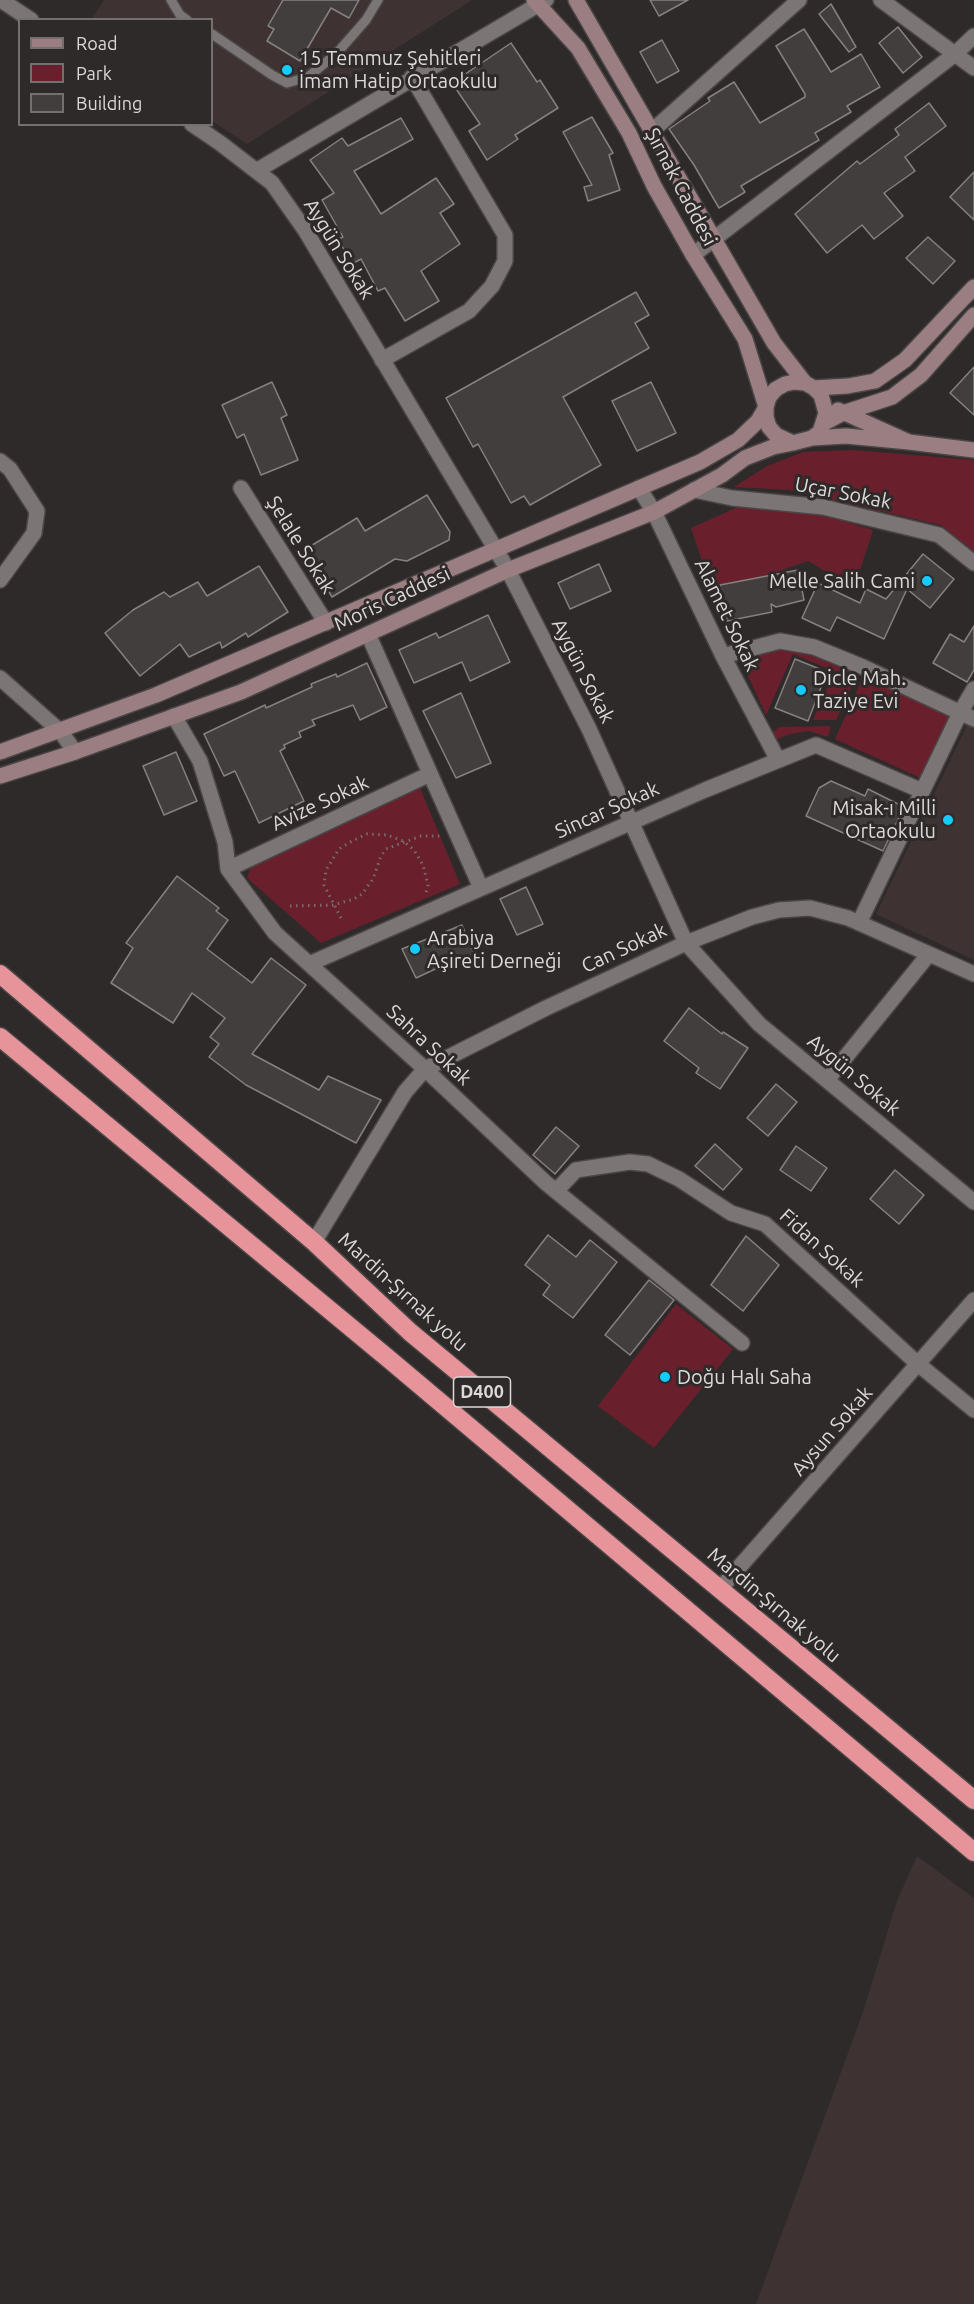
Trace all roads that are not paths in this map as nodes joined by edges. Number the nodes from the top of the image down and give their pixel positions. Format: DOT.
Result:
graph roads {
  1 [pos="1,0"];
  2 [pos="171,0"];
  3 [pos="378,0"];
  4 [pos="576,0"];
  5 [pos="799,0"];
  6 [pos="881,0"];
  7 [pos="539,2"];
  8 [pos="28,18"];
  9 [pos="184,18"];
  10 [pos="213,35"];
  11 [pos="974,36"];
  12 [pos="955,54"];
  13 [pos="974,68"];
  14 [pos="412,77"];
  15 [pos="195,126"];
  16 [pos="652,130"];
  17 [pos="256,171"];
  18 [pos="713,238"];
  19 [pos="693,255"];
  20 [pos="974,287"];
  21 [pos="974,315"];
  22 [pos="382,360"];
  23 [pos="809,385"];
  24 [pos="825,404"];
  25 [pos="766,407"];
  26 [pos="843,413"];
  27 [pos="824,423"];
  28 [pos="812,438"];
  29 [pos="793,442"];
  30 [pos="909,442"];
  31 [pos="974,450"];
  32 [pos="0,461"];
  33 [pos="241,488"];
  34 [pos="639,488"];
  35 [pos="694,490"];
  36 [pos="654,512"];
  37 [pos="495,549"];
  38 [pos="974,563"];
  39 [pos="508,570"];
  40 [pos="0,580"];
  41 [pos="326,623"];
  42 [pos="368,634"];
  43 [pos="723,656"];
  44 [pos="0,678"];
  45 [pos="974,689"];
  46 [pos="174,716"];
  47 [pos="967,716"];
  48 [pos="61,732"];
  49 [pos="0,752"];
  50 [pos="75,752"];
  51 [pos="778,760"];
  52 [pos="430,774"];
  53 [pos="0,776"];
  54 [pos="922,791"];
  55 [pos="632,823"];
  56 [pos="228,869"];
  57 [pos="481,888"];
  58 [pos="859,923"];
  59 [pos="686,943"];
  60 [pos="929,954"];
  61 [pos="309,964"];
  62 [pos="0,974"];
  63 [pos="974,974"];
  64 [pos="0,1036"];
  65 [pos="425,1069"];
  66 [pos="827,1080"];
  67 [pos="556,1191"];
  68 [pos="974,1202"];
  69 [pos="314,1242"];
  70 [pos="974,1300"];
  71 [pos="742,1342"];
  72 [pos="918,1364"];
  73 [pos="974,1410"];
  74 [pos="720,1589"];
  75 [pos="974,1800"];
  76 [pos="974,1852"];
  1 -- 8 [label="street"];
  2 -- 9 [label="lane"];
  3 -- 10 [label="lane"];
  4 -- 16 [label="street, Şırnak Caddesi"];
  5 -- 16 [label="street"];
  6 -- 12 [label="street"];
  7 -- 14 [label="street"];
  7 -- 19 [label="street, Şırnak Caddesi"];
  11 -- 12 [label="street"];
  12 -- 13 [label="street"];
  12 -- 18 [label="street"];
  14 -- 17 [label="street"];
  14 -- 22 [label="street"];
  15 -- 17 [label="street, Aygün Sokak"];
  16 -- 18 [label="street, Şırnak Caddesi"];
  17 -- 22 [label="street, Aygün Sokak"];
  18 -- 19 [label="street"];
  18 -- 23 [label="street, Şırnak Caddesi"];
  19 -- 25 [label="street, Şırnak Caddesi"];
  20 -- 23 [label="street"];
  21 -- 26 [label="street"];
  22 -- 37 [label="street, Aygün Sokak"];
  23 -- 24 [label="street"];
  23 -- 25 [label="street"];
  24 -- 26 [label="street"];
  24 -- 27 [label="street"];
  25 -- 29 [label="street"];
  25 -- 34 [label="street, Moris Caddesi"];
  26 -- 27 [label="street"];
  26 -- 30 [label="street"];
  27 -- 28 [label="street"];
  28 -- 29 [label="street"];
  28 -- 30 [label="street"];
  29 -- 35 [label="street, Moris Caddesi"];
  30 -- 31 [label="street"];
  32 -- 40 [label="street"];
  33 -- 41 [label="street, Şelale Sokak"];
  34 -- 36 [label="street, Alamet Sokak"];
  34 -- 37 [label="street, Moris Caddesi"];
  35 -- 36 [label="street, Moris Caddesi"];
  35 -- 38 [label="street, Uçar Sokak"];
  36 -- 39 [label="street, Moris Caddesi"];
  36 -- 43 [label="street, Alamet Sokak"];
  37 -- 39 [label="street, Aygün Sokak"];
  37 -- 41 [label="street, Moris Caddesi"];
  39 -- 42 [label="street, Moris Caddesi"];
  39 -- 55 [label="street, Aygün Sokak"];
  41 -- 48 [label="street, Moris Caddesi"];
  42 -- 46 [label="street, Moris Caddesi"];
  42 -- 52 [label="street"];
  43 -- 47 [label="street"];
  43 -- 51 [label="street, Alamet Sokak"];
  44 -- 48 [label="street"];
  45 -- 47 [label="street"];
  46 -- 50 [label="street, Moris Caddesi"];
  46 -- 56 [label="street, Sahra Sokak"];
  47 -- 54 [label="street"];
  48 -- 49 [label="street, Moris Caddesi"];
  48 -- 50 [label="street"];
  50 -- 53 [label="street, Moris Caddesi"];
  51 -- 54 [label="street, Sincar Sokak"];
  51 -- 55 [label="street, Sincar Sokak"];
  52 -- 56 [label="street, Avize Sokak"];
  52 -- 57 [label="street"];
  54 -- 58 [label="street"];
  55 -- 57 [label="street, Sincar Sokak"];
  55 -- 59 [label="street, Aygün Sokak"];
  56 -- 61 [label="street, Sahra Sokak"];
  57 -- 61 [label="street, Sincar Sokak"];
  58 -- 59 [label="street, Can Sokak"];
  58 -- 60 [label="street, Can Sokak"];
  59 -- 65 [label="street, Can Sokak"];
  59 -- 66 [label="street, Aygün Sokak"];
  60 -- 63 [label="street, Can Sokak"];
  60 -- 66 [label="street"];
  61 -- 65 [label="street, Sahra Sokak"];
  62 -- 69 [label="highway, Mardin-Şırnak yolu / D400"];
  64 -- 76 [label="highway"];
  65 -- 67 [label="street, Sahra Sokak"];
  65 -- 69 [label="street, Can Sokak"];
  66 -- 68 [label="street, Aygün Sokak"];
  67 -- 71 [label="street, Sahra Sokak"];
  67 -- 72 [label="street, Fidan Sokak"];
  69 -- 74 [label="highway, Mardin-Şırnak yolu / D400"];
  70 -- 72 [label="street, Aysun Sokak"];
  72 -- 73 [label="street, Fidan Sokak"];
  72 -- 74 [label="street, Aysun Sokak"];
  74 -- 75 [label="highway, Mardin-Şırnak yolu / D400"];
}
